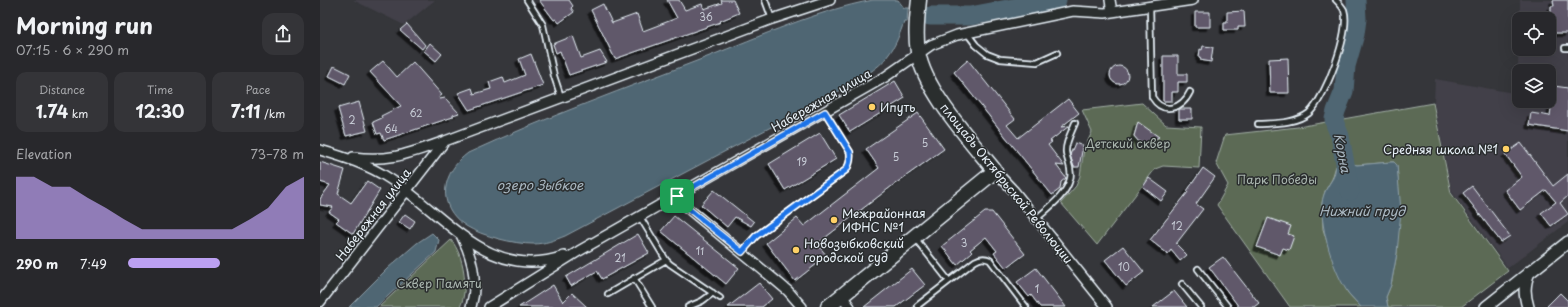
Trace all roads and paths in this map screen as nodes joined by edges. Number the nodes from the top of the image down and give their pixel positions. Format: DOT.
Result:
graph roads {
  1 [pos="527,0"];
  2 [pos="765,0"];
  3 [pos="830,0"];
  4 [pos="919,0"];
  5 [pos="1110,0"];
  6 [pos="1193,0"];
  7 [pos="1336,0"];
  8 [pos="1150,6"];
  9 [pos="1112,12"];
  10 [pos="772,19"];
  11 [pos="967,33"];
  12 [pos="918,53"];
  13 [pos="1057,54"];
  14 [pos="1190,92"];
  15 [pos="561,97"];
  16 [pos="825,112"];
  17 [pos="1075,123"];
  18 [pos="1258,124"];
  19 [pos="445,141"];
  20 [pos="320,150"];
  21 [pos="338,155"];
  22 [pos="995,171"];
  23 [pos="407,191"];
  24 [pos="677,196"];
  25 [pos="640,217"];
  26 [pos="1036,219"];
  27 [pos="460,235"];
  28 [pos="914,238"];
  29 [pos="1568,242"];
  30 [pos="579,251"];
  31 [pos="742,252"];
  32 [pos="666,260"];
  33 [pos="1198,269"];
  34 [pos="1529,271"];
  35 [pos="634,278"];
  36 [pos="949,281"];
  37 [pos="1182,284"];
  38 [pos="713,293"];
  39 [pos="608,294"];
  40 [pos="720,298"];
  41 [pos="320,302"];
  42 [pos="846,302"];
  43 [pos="471,307"];
  44 [pos="489,307"];
  45 [pos="652,307"];
  46 [pos="688,307"];
  47 [pos="802,307"];
  48 [pos="828,307"];
  49 [pos="916,307"];
  50 [pos="1026,307"];
  51 [pos="1107,307"];
  52 [pos="1201,307"];
  53 [pos="1228,307"];
  54 [pos="1486,307"];
  55 [pos="1528,307"];
  1 -- 15 [label="lane"];
  2 -- 10 [label="lane"];
  3 -- 10 [label="street, Набережная улица"];
  4 -- 12 [label="main road, площадь Октябрьской Революции"];
  5 -- 9 [label="street"];
  6 -- 8 [label="street, Набережная улица"];
  7 -- 18 [label="lane"];
  8 -- 9 [label="street, Набережная улица"];
  8 -- 14 [label="lane"];
  9 -- 11 [label="street, Набережная улица"];
  10 -- 15 [label="street, Набережная улица"];
  11 -- 12 [label="street, Набережная улица"];
  11 -- 13 [label="lane"];
  12 -- 16 [label="street, Набережная улица"];
  12 -- 22 [label="main road, площадь Октябрьской Революции"];
  15 -- 19 [label="street, Набережная улица"];
  16 -- 24 [label="street, Набережная улица"];
  16 -- 31 [label="lane"];
  17 -- 26 [label="lane"];
  19 -- 21 [label="street, Набережная улица"];
  19 -- 23 [label="street, Набережная улица"];
  20 -- 21 [label="street"];
  21 -- 23 [label="street"];
  22 -- 26 [label="street, площадь Октябрьской Революции"];
  22 -- 28 [label="main road"];
  23 -- 27 [label="street"];
  23 -- 41 [label="street, Набережная улица"];
  24 -- 25 [label="street, Набережная улица"];
  24 -- 31 [label="street"];
  25 -- 30 [label="street, Набережная улица"];
  25 -- 32 [label="lane"];
  26 -- 51 [label="street, площадь Октябрьской Революции"];
  27 -- 30 [label="street"];
  27 -- 43 [label="street"];
  28 -- 36 [label="lane"];
  28 -- 42 [label="main road"];
  29 -- 34 [label="street"];
  30 -- 44 [label="street, Набережная улица"];
  31 -- 47 [label="street"];
  32 -- 35 [label="lane"];
  32 -- 38 [label="lane"];
  33 -- 53 [label="lane"];
  34 -- 54 [label="street"];
  34 -- 55 [label="street"];
  35 -- 39 [label="lane"];
  35 -- 45 [label="lane"];
  36 -- 49 [label="lane"];
  36 -- 50 [label="lane"];
  37 -- 52 [label="lane"];
  38 -- 40 [label="lane"];
  38 -- 46 [label="lane"];
  42 -- 48 [label="main road"];
}
